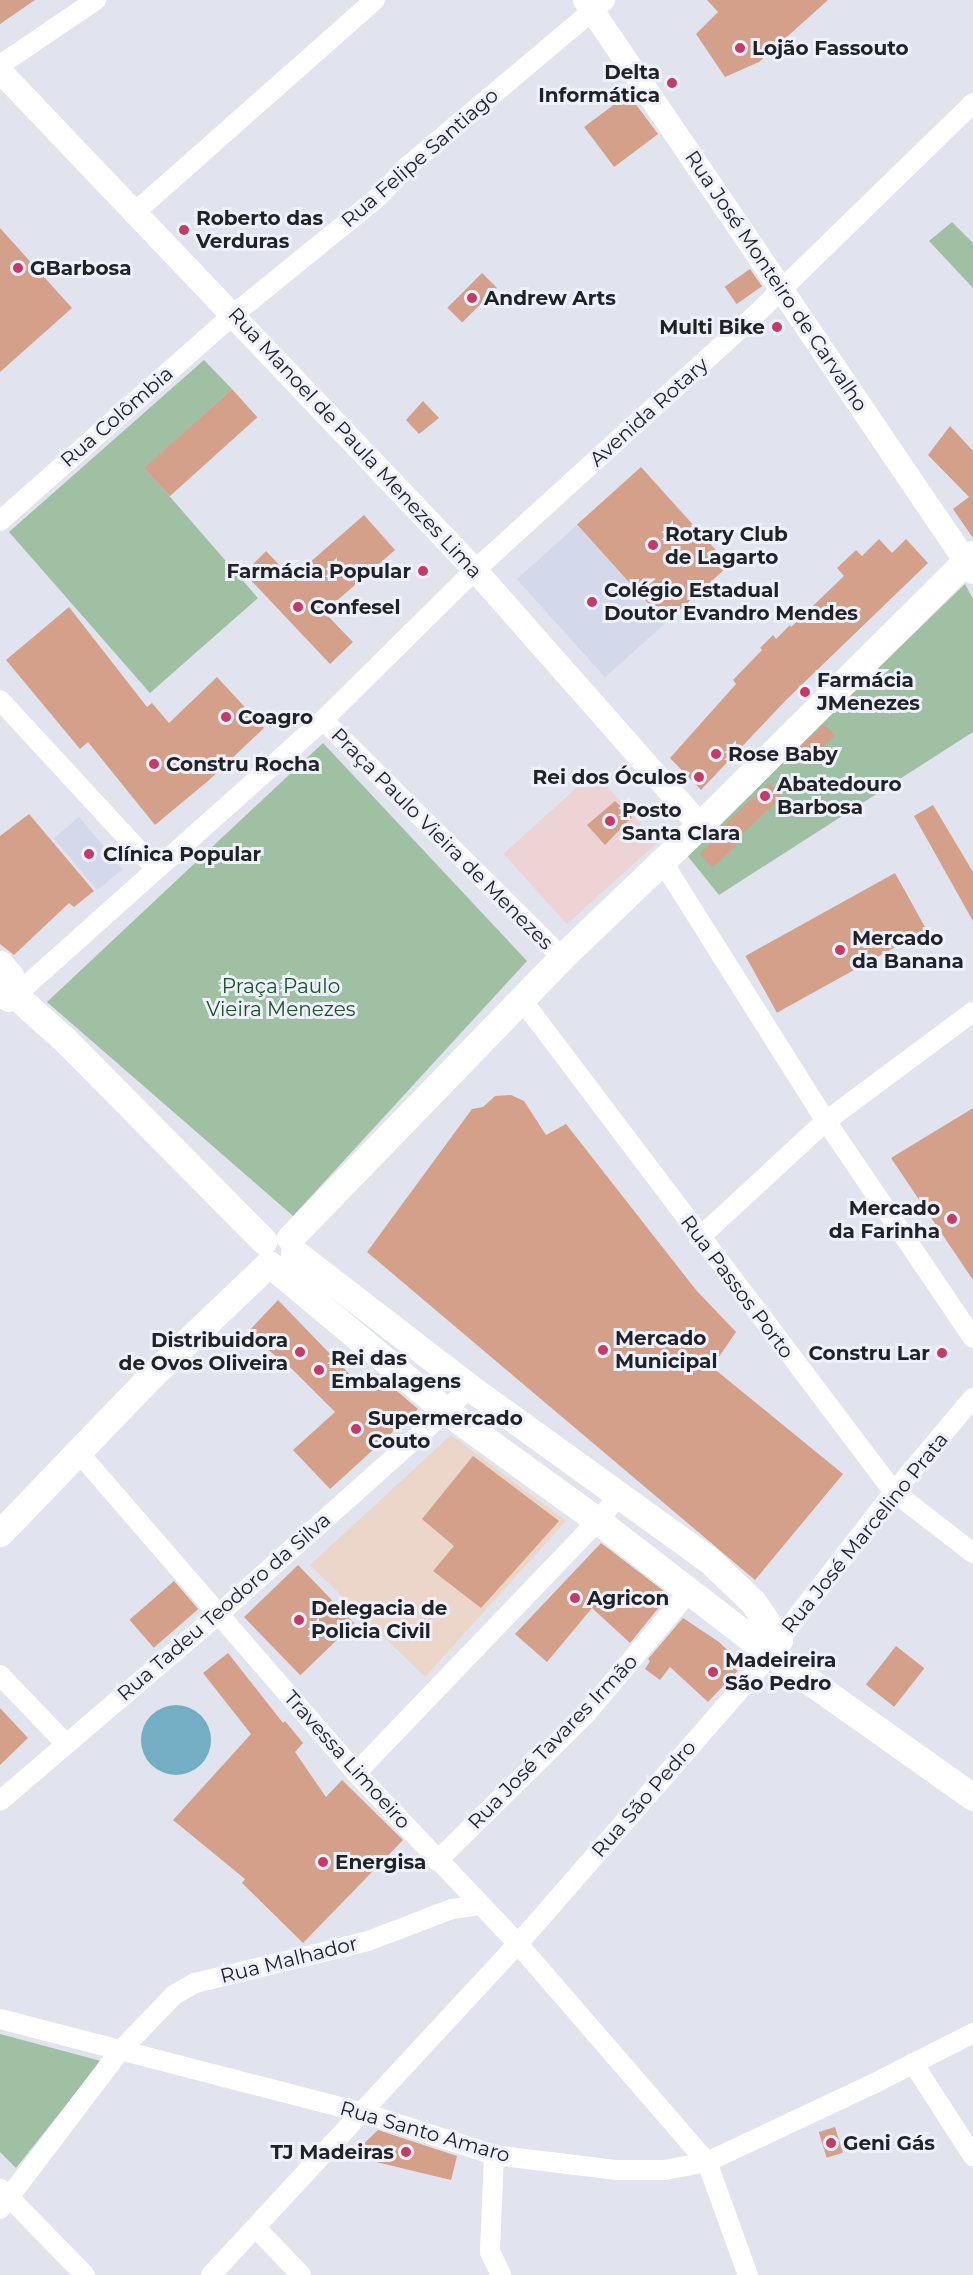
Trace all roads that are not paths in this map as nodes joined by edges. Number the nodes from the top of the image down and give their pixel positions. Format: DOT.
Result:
graph roads {
  1 [pos="96,0"];
  2 [pos="375,0"];
  3 [pos="594,3"];
  4 [pos="0,65"];
  5 [pos="0,71"];
  6 [pos="973,103"];
  7 [pos="133,214"];
  8 [pos="783,289"];
  9 [pos="234,314"];
  10 [pos="0,520"];
  11 [pos="971,563"];
  12 [pos="475,570"];
  13 [pos="0,700"];
  14 [pos="323,720"];
  15 [pos="700,825"];
  16 [pos="662,861"];
  17 [pos="156,868"];
  18 [pos="562,957"];
  19 [pos="0,964"];
  20 [pos="5,998"];
  21 [pos="522,1000"];
  22 [pos="973,1011"];
  23 [pos="826,1121"];
  24 [pos="699,1238"];
  25 [pos="278,1252"];
  26 [pos="973,1338"];
  27 [pos="470,1387"];
  28 [pos="971,1404"];
  29 [pos="446,1411"];
  30 [pos="79,1453"];
  31 [pos="894,1492"];
  32 [pos="620,1494"];
  33 [pos="598,1521"];
  34 [pos="0,1533"];
  35 [pos="973,1553"];
  36 [pos="688,1593"];
  37 [pos="219,1614"];
  38 [pos="775,1647"];
  39 [pos="0,1676"];
  40 [pos="65,1743"];
  41 [pos="356,1773"];
  42 [pos="973,1797"];
  43 [pos="0,1801"];
  44 [pos="437,1861"];
  45 [pos="480,1905"];
  46 [pos="518,1944"];
  47 [pos="0,2019"];
  48 [pos="973,2033"];
  49 [pos="120,2051"];
  50 [pos="913,2063"];
  51 [pos="364,2114"];
  52 [pos="494,2155"];
  53 [pos="973,2156"];
  54 [pos="707,2162"];
  55 [pos="3,2198"];
  56 [pos="256,2228"];
  57 [pos="85,2275"];
  58 [pos="211,2275"];
  59 [pos="301,2275"];
  60 [pos="501,2275"];
  61 [pos="748,2275"];
  1 -- 4 [label="street"];
  2 -- 7 [label="street"];
  3 -- 8 [label="street, Rua José Monteiro de Carvalho"];
  3 -- 9 [label="street, Rua Felipe Santiago"];
  5 -- 7 [label="street, Rua Manoel de Paula Menezes Lima"];
  6 -- 8 [label="street, Avenida Rotary"];
  7 -- 9 [label="street, Rua Manoel de Paula Menezes Lima"];
  8 -- 11 [label="street, Rua José Monteiro de Carvalho"];
  8 -- 12 [label="street, Avenida Rotary"];
  9 -- 10 [label="street, Rua Colômbia"];
  9 -- 12 [label="street, Rua Manoel de Paula Menezes Lima"];
  11 -- 15 [label="main road"];
  12 -- 14 [label="street, Avenida Rotary"];
  12 -- 15 [label="street, Rua Manoel de Paula Menezes Lima"];
  13 -- 17 [label="street"];
  14 -- 17 [label="street"];
  14 -- 18 [label="street, Praça Paulo Vieira de Menezes"];
  15 -- 16 [label="main road"];
  16 -- 18 [label="main road"];
  16 -- 23 [label="street"];
  17 -- 20 [label="street"];
  18 -- 21 [label="main road"];
  19 -- 20 [label="main road"];
  20 -- 25 [label="main road"];
  21 -- 24 [label="street, Rua Passos Porto"];
  21 -- 25 [label="main road"];
  22 -- 23 [label="street"];
  23 -- 24 [label="street"];
  23 -- 26 [label="street"];
  24 -- 31 [label="street, Rua Passos Porto"];
  25 -- 27 [label="main road"];
  25 -- 29 [label="main road"];
  25 -- 30 [label="main road"];
  27 -- 29 [label="street, Rua Tadeu Teodoro da Silva"];
  27 -- 32 [label="main road"];
  28 -- 31 [label="street, Rua José Marcelino Prata"];
  29 -- 33 [label="main road"];
  29 -- 37 [label="street, Rua Tadeu Teodoro da Silva"];
  30 -- 34 [label="main road"];
  30 -- 37 [label="street, Travessa Limoeiro"];
  31 -- 35 [label="street, Rua Passos Porto"];
  31 -- 38 [label="street, Rua José Marcelino Prata"];
  32 -- 33 [label="street"];
  32 -- 38 [label="main road"];
  33 -- 36 [label="main road"];
  33 -- 41 [label="street"];
  36 -- 38 [label="main road"];
  36 -- 44 [label="street, Rua José Tavares Irmão"];
  37 -- 40 [label="street, Rua Tadeu Teodoro da Silva"];
  37 -- 41 [label="street, Travessa Limoeiro"];
  38 -- 42 [label="main road"];
  38 -- 46 [label="street, Rua São Pedro"];
  39 -- 40 [label="street"];
  40 -- 43 [label="street, Rua Tadeu Teodoro da Silva"];
  41 -- 44 [label="street, Travessa Limoeiro"];
  44 -- 45 [label="street, Travessa Limoeiro"];
  45 -- 46 [label="street, Travessa Limoeiro"];
  45 -- 49 [label="street, Rua Malhador"];
  46 -- 51 [label="street, Rua São Pedro"];
  46 -- 54 [label="street, Travessa Limoeiro"];
  47 -- 49 [label="street, Rua Santo Amaro"];
  48 -- 50 [label="street, Rua Santo Amaro"];
  49 -- 51 [label="street, Rua Santo Amaro"];
  49 -- 55 [label="street, Rua Malhador"];
  50 -- 53 [label="street"];
  50 -- 54 [label="street, Rua Santo Amaro"];
  51 -- 52 [label="street, Rua Santo Amaro"];
  51 -- 56 [label="street, Rua São Pedro"];
  52 -- 54 [label="street, Rua Santo Amaro"];
  52 -- 60 [label="street"];
  54 -- 61 [label="street, Travessa Limoeiro"];
  55 -- 57 [label="street"];
  56 -- 58 [label="street, Rua São Pedro"];
  56 -- 59 [label="street"];
}
